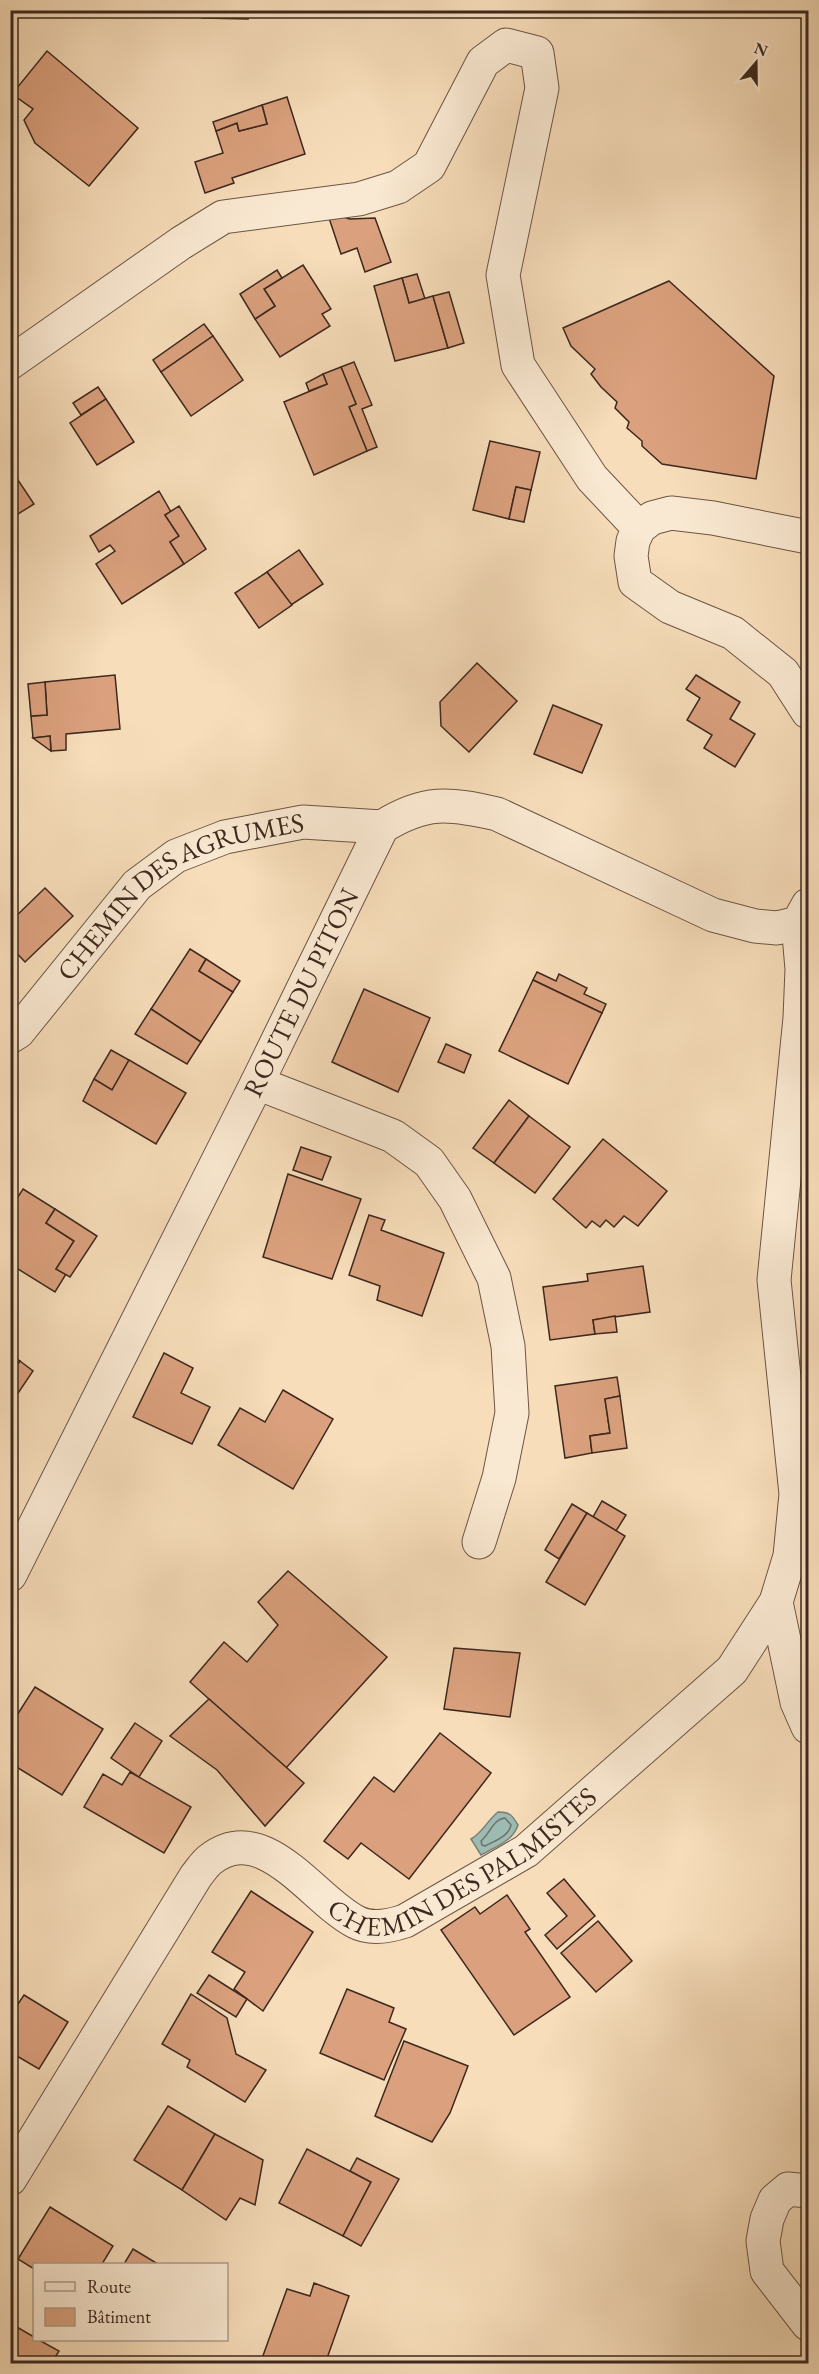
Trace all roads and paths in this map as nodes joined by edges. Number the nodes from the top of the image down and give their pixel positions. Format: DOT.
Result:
graph roads {
  1 [pos="10,363"];
  2 [pos="639,528"];
  3 [pos="808,537"];
  4 [pos="808,712"];
  5 [pos="382,827"];
  6 [pos="803,914"];
  7 [pos="10,1037"];
  8 [pos="257,1083"];
  9 [pos="478,1542"];
  10 [pos="10,1575"];
  11 [pos="776,1602"];
  12 [pos="808,1727"];
  13 [pos="10,2179"];
  14 [pos="808,2191"];
  15 [pos="808,2324"];
  1 -- 2 [label="street"];
  2 -- 3 [label="street"];
  2 -- 4 [label="street"];
  5 -- 6 [label="street"];
  5 -- 7 [label="street, CHEMIN DES AGRUMES"];
  5 -- 8 [label="street, ROUTE DU PITON"];
  6 -- 11 [label="street, CHEMIN DES PALMISTES"];
  8 -- 9 [label="street"];
  8 -- 10 [label="street, ROUTE DU PITON"];
  11 -- 12 [label="street, CHEMIN DES PALMISTES"];
  11 -- 13 [label="street, CHEMIN DES PALMISTES"];
  14 -- 15 [label="street"];
}
